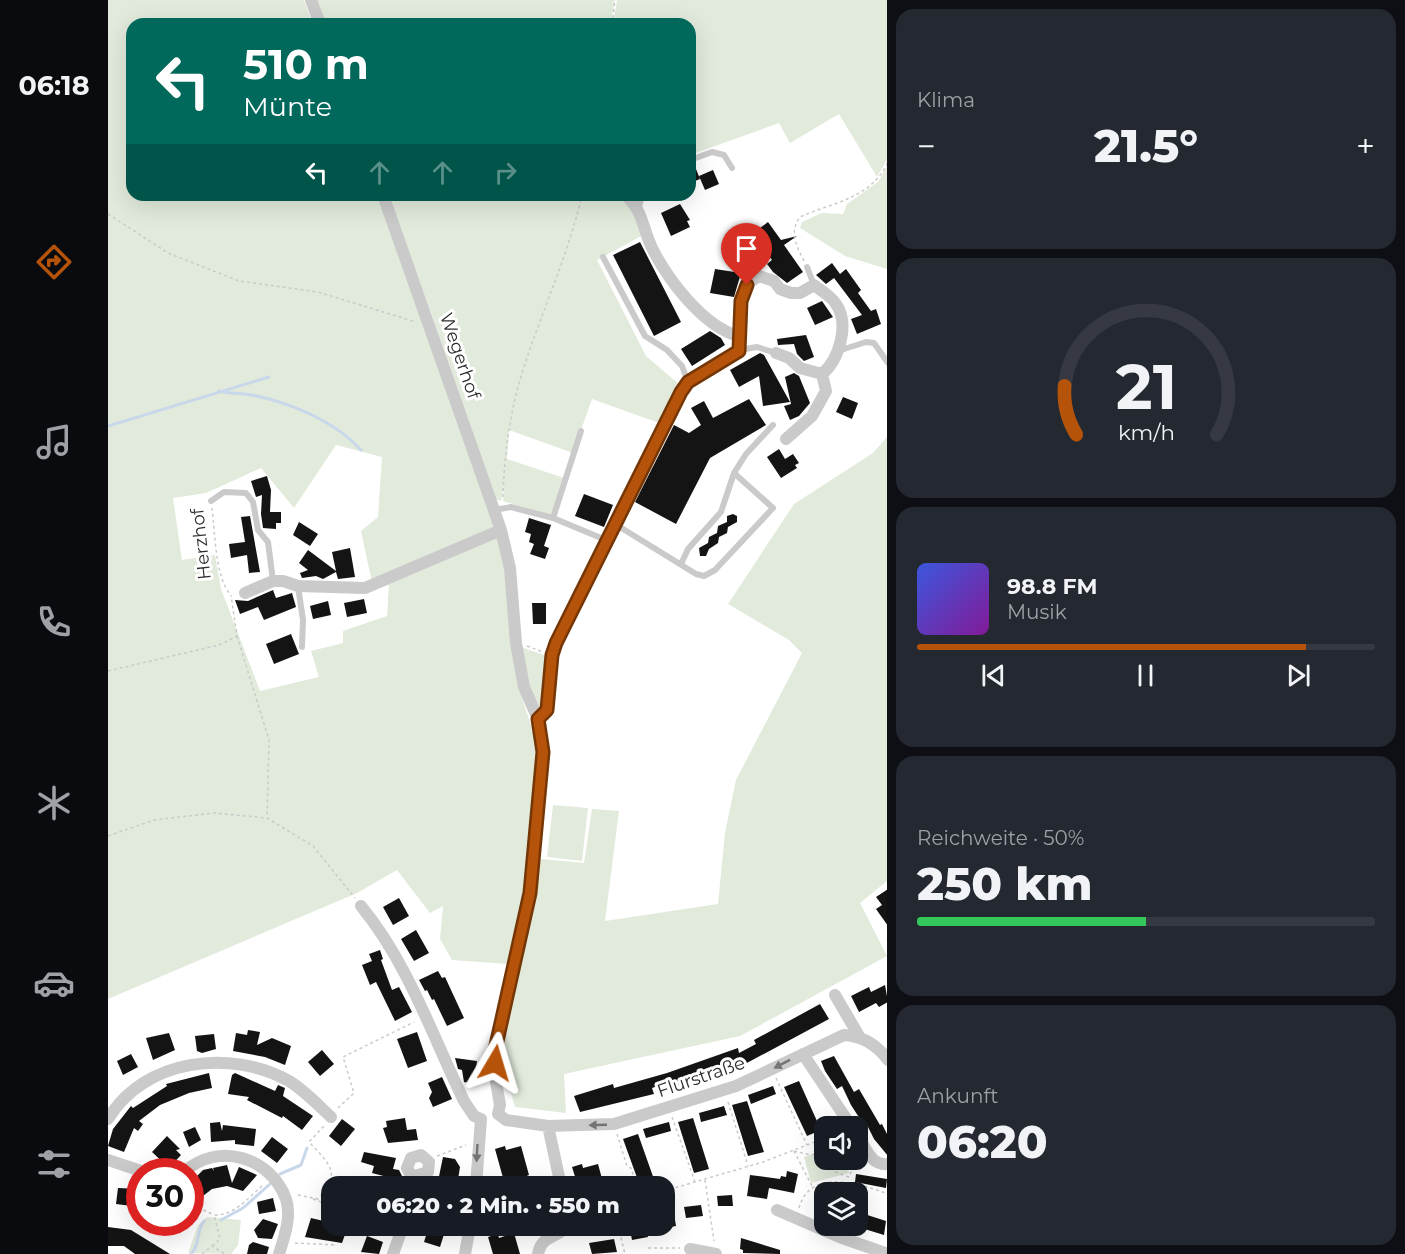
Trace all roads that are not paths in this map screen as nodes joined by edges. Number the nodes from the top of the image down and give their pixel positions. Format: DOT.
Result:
graph roads {
  1 [pos="312,0"];
  2 [pos="318,18"];
  3 [pos="696,158"];
  4 [pos="732,168"];
  5 [pos="385,201"];
  6 [pos="640,201"];
  7 [pos="603,257"];
  8 [pos="807,267"];
  9 [pos="814,285"];
  10 [pos="738,336"];
  11 [pos="739,351"];
  12 [pos="837,351"];
  13 [pos="776,353"];
  14 [pos="887,361"];
  15 [pos="822,374"];
  16 [pos="688,382"];
  17 [pos="773,424"];
  18 [pos="581,431"];
  19 [pos="786,439"];
  20 [pos="734,473"];
  21 [pos="211,501"];
  22 [pos="494,510"];
  23 [pos="553,518"];
  24 [pos="615,524"];
  25 [pos="501,530"];
  26 [pos="606,540"];
  27 [pos="681,564"];
  28 [pos="273,581"];
  29 [pos="298,586"];
  30 [pos="245,593"];
  31 [pos="302,647"];
  32 [pos="538,719"];
  33 [pos="361,906"];
  34 [pos="835,995"];
  35 [pos="859,1036"];
  36 [pos="803,1054"];
  37 [pos="887,1059"];
  38 [pos="498,1114"];
  39 [pos="843,1116"];
  40 [pos="332,1117"];
  41 [pos="108,1119"];
  42 [pos="481,1119"];
  43 [pos="548,1126"];
  44 [pos="868,1153"];
  45 [pos="108,1160"];
  46 [pos="204,1160"];
  47 [pos="887,1164"];
  48 [pos="126,1166"];
  49 [pos="476,1176"];
  50 [pos="557,1176"];
  51 [pos="411,1182"];
  52 [pos="777,1210"];
  53 [pos="399,1236"];
  54 [pos="468,1236"];
  55 [pos="551,1236"];
  56 [pos="281,1248"];
  57 [pos="690,1249"];
  58 [pos="715,1249"];
  59 [pos="393,1254"];
  60 [pos="465,1254"];
  61 [pos="538,1254"];
  62 [pos="887,1254"];
  1 -- 2 [label="street"];
  3 -- 4 [label="lane"];
  5 -- 22 [label="street, Wegerhof"];
  6 -- 10 [label="street"];
  7 -- 16 [label="lane"];
  8 -- 9 [label="lane"];
  9 -- 10 [label="street"];
  9 -- 12 [label="street"];
  10 -- 11 [label="street"];
  11 -- 13 [label="lane"];
  11 -- 16 [label="street"];
  12 -- 14 [label="lane"];
  12 -- 15 [label="street"];
  13 -- 15 [label="street"];
  15 -- 19 [label="street"];
  16 -- 24 [label="street"];
  17 -- 20 [label="lane"];
  18 -- 23 [label="lane"];
  20 -- 27 [label="lane"];
  20 -- 27 [label="lane"];
  21 -- 28 [label="lane, Herzhof"];
  22 -- 23 [label="lane"];
  22 -- 25 [label="street, Wegerhof"];
  23 -- 26 [label="lane"];
  24 -- 26 [label="street"];
  24 -- 27 [label="lane"];
  25 -- 29 [label="street"];
  25 -- 32 [label="street, Wegerhof"];
  26 -- 32 [label="street"];
  28 -- 29 [label="street"];
  28 -- 30 [label="street"];
  29 -- 31 [label="lane"];
  32 -- 38 [label="street, Wegerhof"];
  33 -- 42 [label="street"];
  34 -- 35 [label="street"];
  35 -- 36 [label="street, Flurstraße"];
  35 -- 37 [label="street"];
  36 -- 39 [label="street"];
  36 -- 43 [label="street, Flurstraße, one-way"];
  38 -- 42 [label="street"];
  38 -- 43 [label="street, Flurstraße"];
  40 -- 41 [label="street"];
  42 -- 49 [label="street, one-way"];
  43 -- 50 [label="street"];
  44 -- 47 [label="street"];
  45 -- 48 [label="street"];
  46 -- 56 [label="street"];
  51 -- 51 [label="street"];
  52 -- 62 [label="street"];
  53 -- 59 [label="street"];
  54 -- 60 [label="street"];
  55 -- 61 [label="street"];
  57 -- 58 [label="street"];
}
